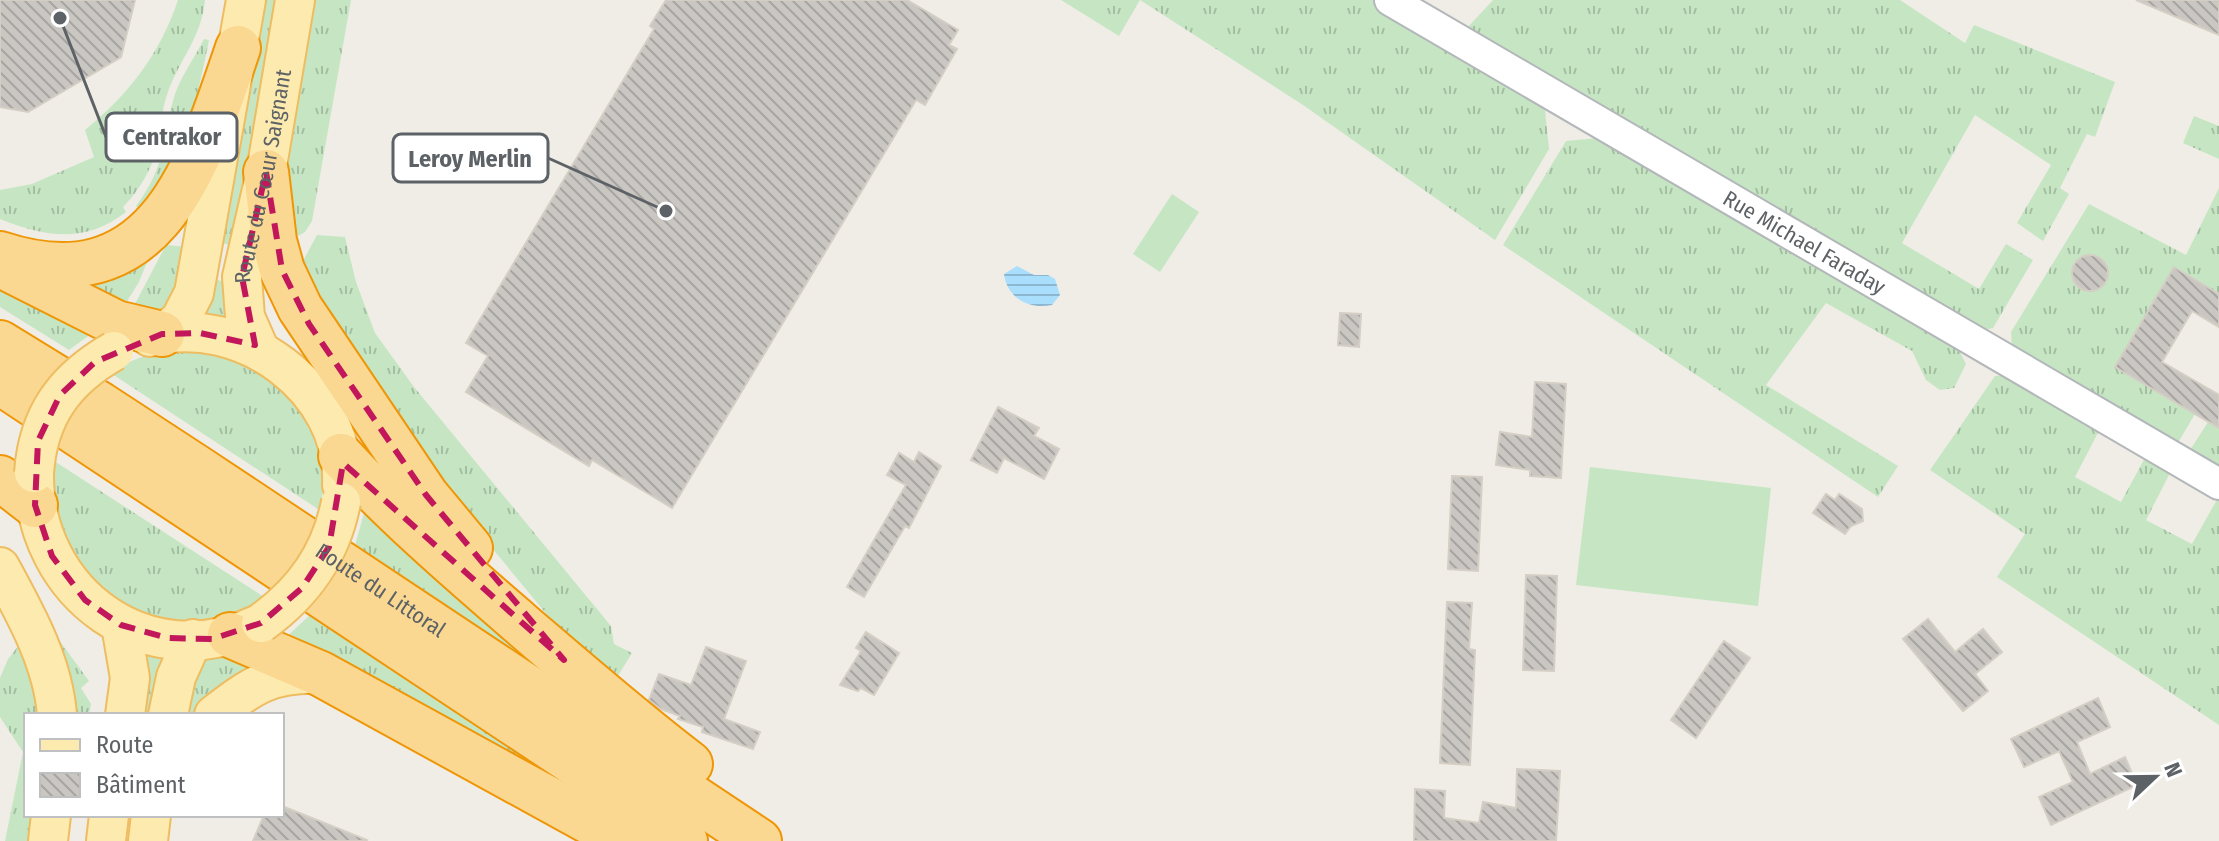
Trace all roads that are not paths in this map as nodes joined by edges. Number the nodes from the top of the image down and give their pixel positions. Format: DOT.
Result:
graph roads {
  1 [pos="246,0"];
  2 [pos="295,0"];
  3 [pos="1390,0"];
  4 [pos="238,48"];
  5 [pos="266,172"];
  6 [pos="0,254"];
  7 [pos="0,264"];
  8 [pos="162,334"];
  9 [pos="0,343"];
  10 [pos="260,351"];
  11 [pos="0,382"];
  12 [pos="341,456"];
  13 [pos="2219,484"];
  14 [pos="23,486"];
  15 [pos="0,567"];
  16 [pos="121,625"];
  17 [pos="228,632"];
  18 [pos="564,660"];
  19 [pos="321,674"];
  20 [pos="57,713"];
  21 [pos="125,713"];
  22 [pos="168,713"];
  23 [pos="217,713"];
  24 [pos="51,817"];
  25 [pos="109,817"];
  26 [pos="151,817"];
  27 [pos="48,841"];
  28 [pos="106,841"];
  29 [pos="148,841"];
  30 [pos="625,841"];
  31 [pos="685,841"];
  32 [pos="759,841"];
  33 [pos="790,841"];
  1 -- 4 [label="main road, Route du Cœur Saignant"];
  2 -- 5 [label="main road, Route du Cœur Saignant"];
  3 -- 13 [label="street, Rue Michael Faraday"];
  4 -- 6 [label="highway"];
  4 -- 8 [label="main road, Route du Cœur Saignant"];
  5 -- 10 [label="main road, Route du Cœur Saignant"];
  5 -- 18 [label="highway"];
  7 -- 8 [label="highway"];
  8 -- 10 [label="main road"];
  8 -- 14 [label="main road, bridge"];
  9 -- 32 [label="highway, Route du Littoral"];
  10 -- 12 [label="main road"];
  11 -- 31 [label="highway, Route du Littoral"];
  12 -- 17 [label="main road, bridge"];
  12 -- 18 [label="highway"];
  14 -- 16 [label="main road"];
  15 -- 20 [label="main road"];
  16 -- 17 [label="main road"];
  16 -- 21 [label="main road"];
  17 -- 19 [label="highway"];
  17 -- 22 [label="main road"];
  18 -- 33 [label="highway"];
  19 -- 23 [label="main road"];
  19 -- 30 [label="highway"];
  24 -- 27 [label="main road"];
  25 -- 28 [label="main road"];
  26 -- 29 [label="main road"];
}
